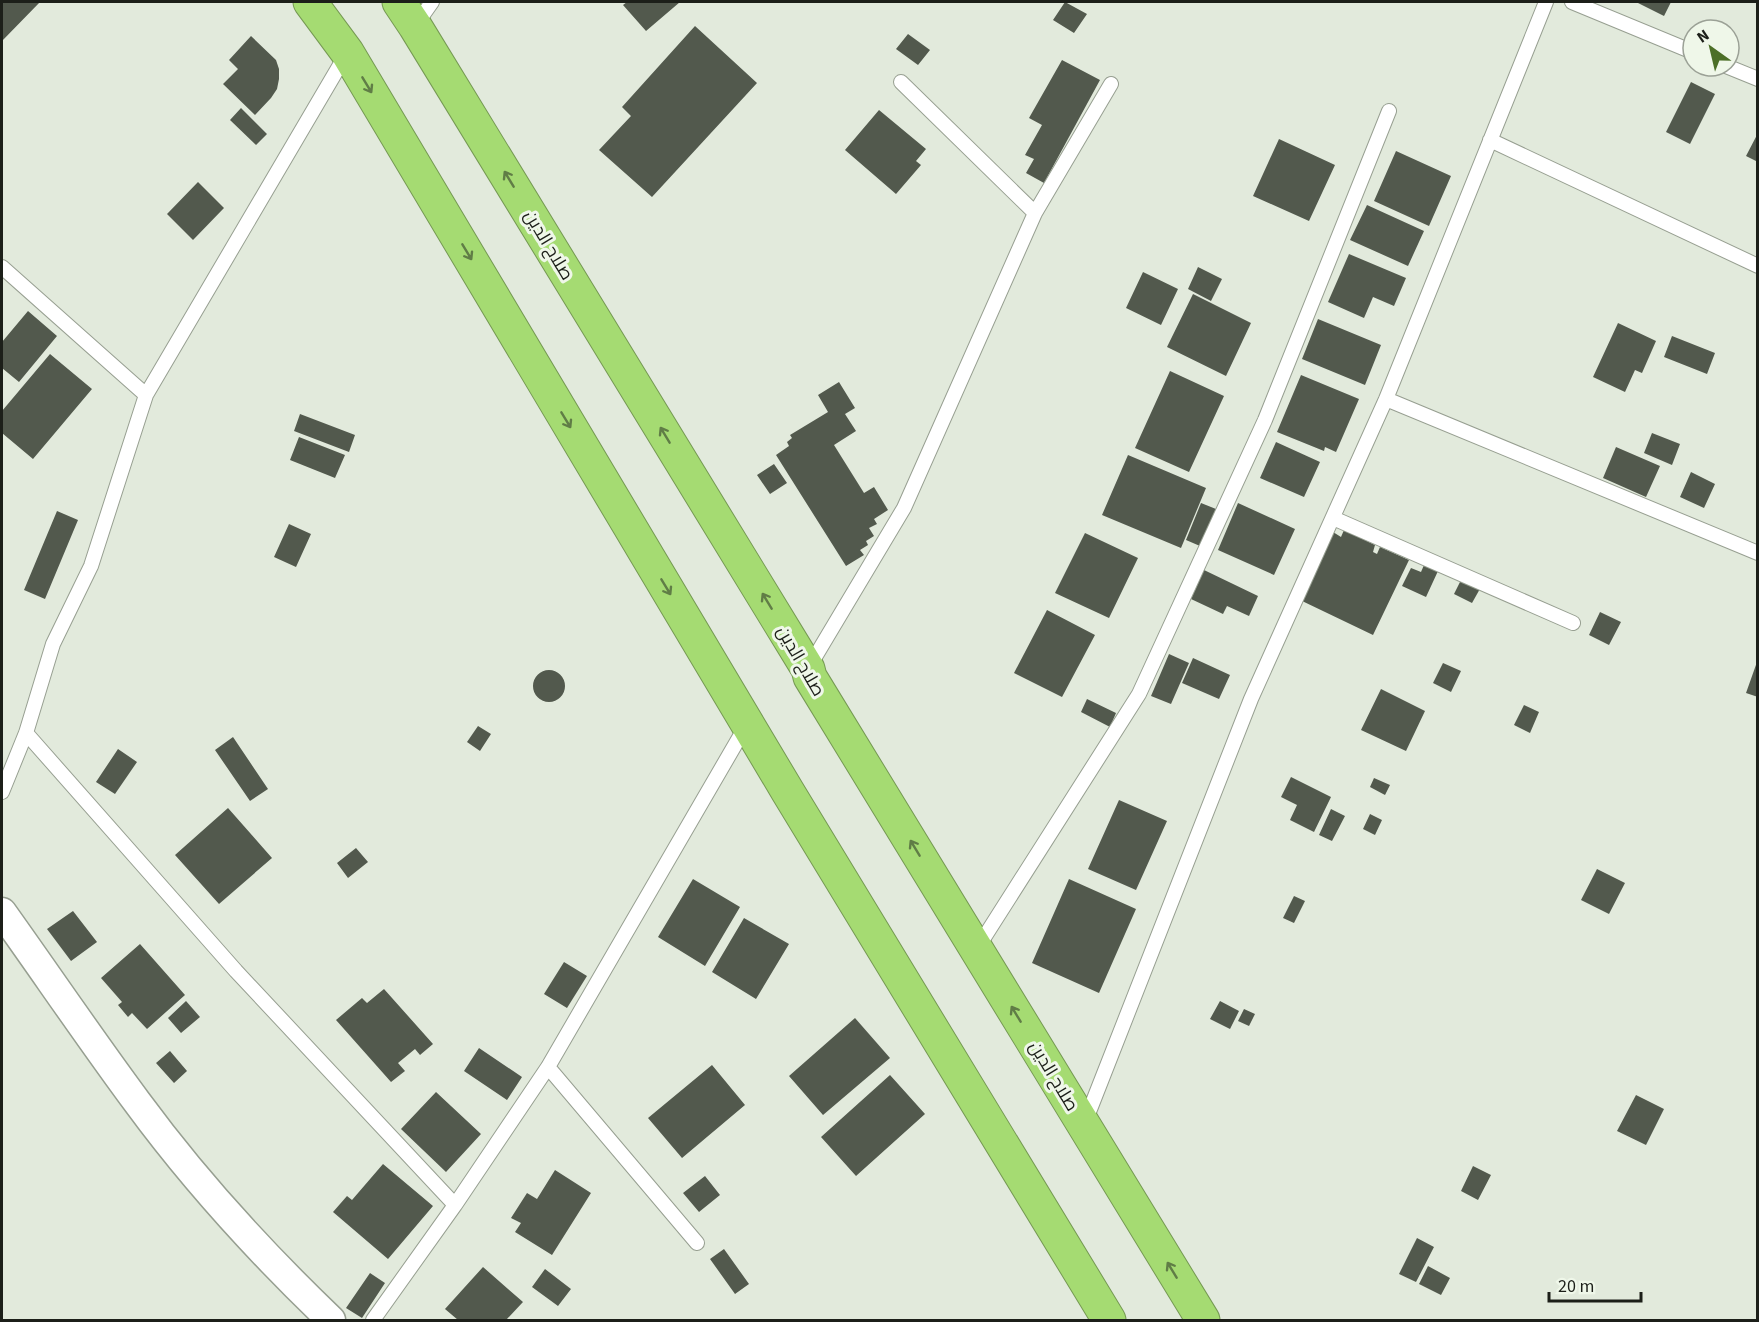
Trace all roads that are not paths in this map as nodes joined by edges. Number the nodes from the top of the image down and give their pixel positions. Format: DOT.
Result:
graph roads {
  1 [pos="310,2"];
  2 [pos="1546,2"];
  3 [pos="1572,2"];
  4 [pos="416,10"];
  5 [pos="1681,47"];
  6 [pos="347,52"];
  7 [pos="1741,72"];
  8 [pos="1758,79"];
  9 [pos="901,82"];
  10 [pos="1111,84"];
  11 [pos="1389,111"];
  12 [pos="1490,140"];
  13 [pos="1035,213"];
  14 [pos="1758,266"];
  15 [pos="2,267"];
  16 [pos="146,395"];
  17 [pos="1386,399"];
  18 [pos="1333,518"];
  19 [pos="1758,553"];
  20 [pos="1573,622"];
  21 [pos="808,669"];
  22 [pos="748,723"];
  23 [pos="26,733"];
  24 [pos="2,792"];
  25 [pos="2,912"];
  26 [pos="976,949"];
  27 [pos="548,1067"];
  28 [pos="1084,1124"];
  29 [pos="454,1205"];
  30 [pos="697,1243"];
  31 [pos="331,1320"];
  32 [pos="373,1320"];
  33 [pos="1109,1320"];
  34 [pos="1203,1320"];
  1 -- 6 [label="highway"];
  2 -- 12 [label="lane"];
  3 -- 5 [label="lane"];
  21 -- 4 [label="highway, صلاح الدين, one-way"];
  6 -- 16 [label="lane"];
  6 -- 22 [label="highway, one-way"];
  7 -- 8 [label="lane"];
  9 -- 13 [label="lane"];
  10 -- 13 [label="lane"];
  11 -- 26 [label="lane"];
  12 -- 14 [label="lane"];
  12 -- 17 [label="lane"];
  13 -- 21 [label="lane"];
  15 -- 16 [label="lane"];
  16 -- 23 [label="lane"];
  17 -- 18 [label="lane"];
  17 -- 19 [label="lane"];
  18 -- 20 [label="lane"];
  18 -- 28 [label="lane"];
  26 -- 21 [label="highway, صلاح الدين, one-way"];
  22 -- 27 [label="lane"];
  22 -- 33 [label="highway"];
  23 -- 24 [label="lane"];
  23 -- 29 [label="lane"];
  25 -- 31 [label="street"];
  28 -- 26 [label="highway, صلاح الدين, one-way"];
  27 -- 29 [label="lane"];
  27 -- 30 [label="lane"];
  34 -- 28 [label="highway, صلاح الدين, one-way"];
  29 -- 32 [label="lane"];
}
